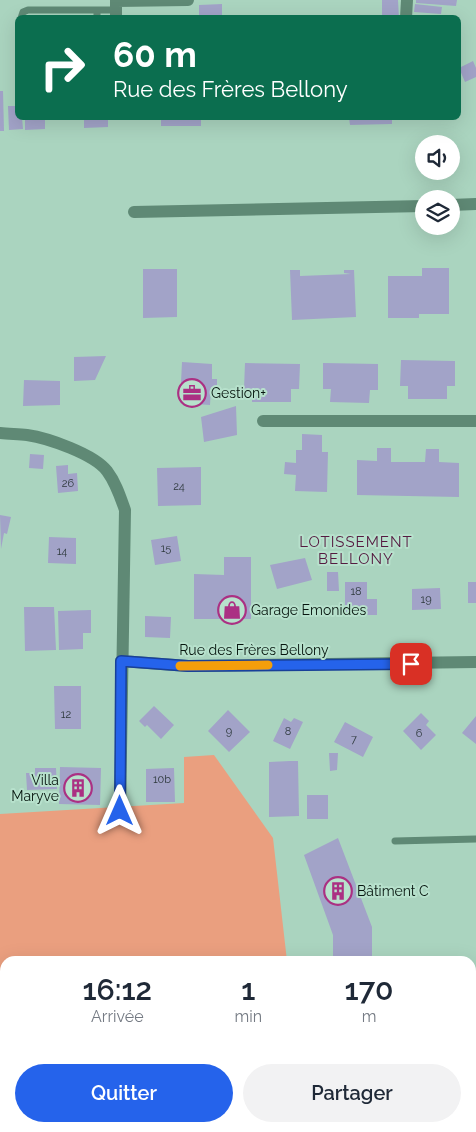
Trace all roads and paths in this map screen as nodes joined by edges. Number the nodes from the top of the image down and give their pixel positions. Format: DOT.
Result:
graph roads {
  1 [pos="188,0"];
  2 [pos="407,0"];
  3 [pos="116,7"];
  4 [pos="97,14"];
  5 [pos="22,15"];
  6 [pos="406,15"];
  7 [pos="476,204"];
  8 [pos="460,205"];
  9 [pos="415,206"];
  10 [pos="134,212"];
  11 [pos="476,420"];
  12 [pos="263,421"];
  13 [pos="0,434"];
  14 [pos="121,661"];
  15 [pos="476,662"];
  16 [pos="120,811"];
  17 [pos="476,839"];
  18 [pos="396,841"];
  1 -- 3 [label="street"];
  2 -- 6 [label="street"];
  3 -- 4 [label="lane"];
  4 -- 5 [label="lane"];
  7 -- 8 [label="street"];
  9 -- 10 [label="street"];
  11 -- 12 [label="street"];
  13 -- 14 [label="street"];
  14 -- 15 [label="street, Rue des Frères Bellony"];
  14 -- 16 [label="street"];
  17 -- 18 [label="lane"];
}
